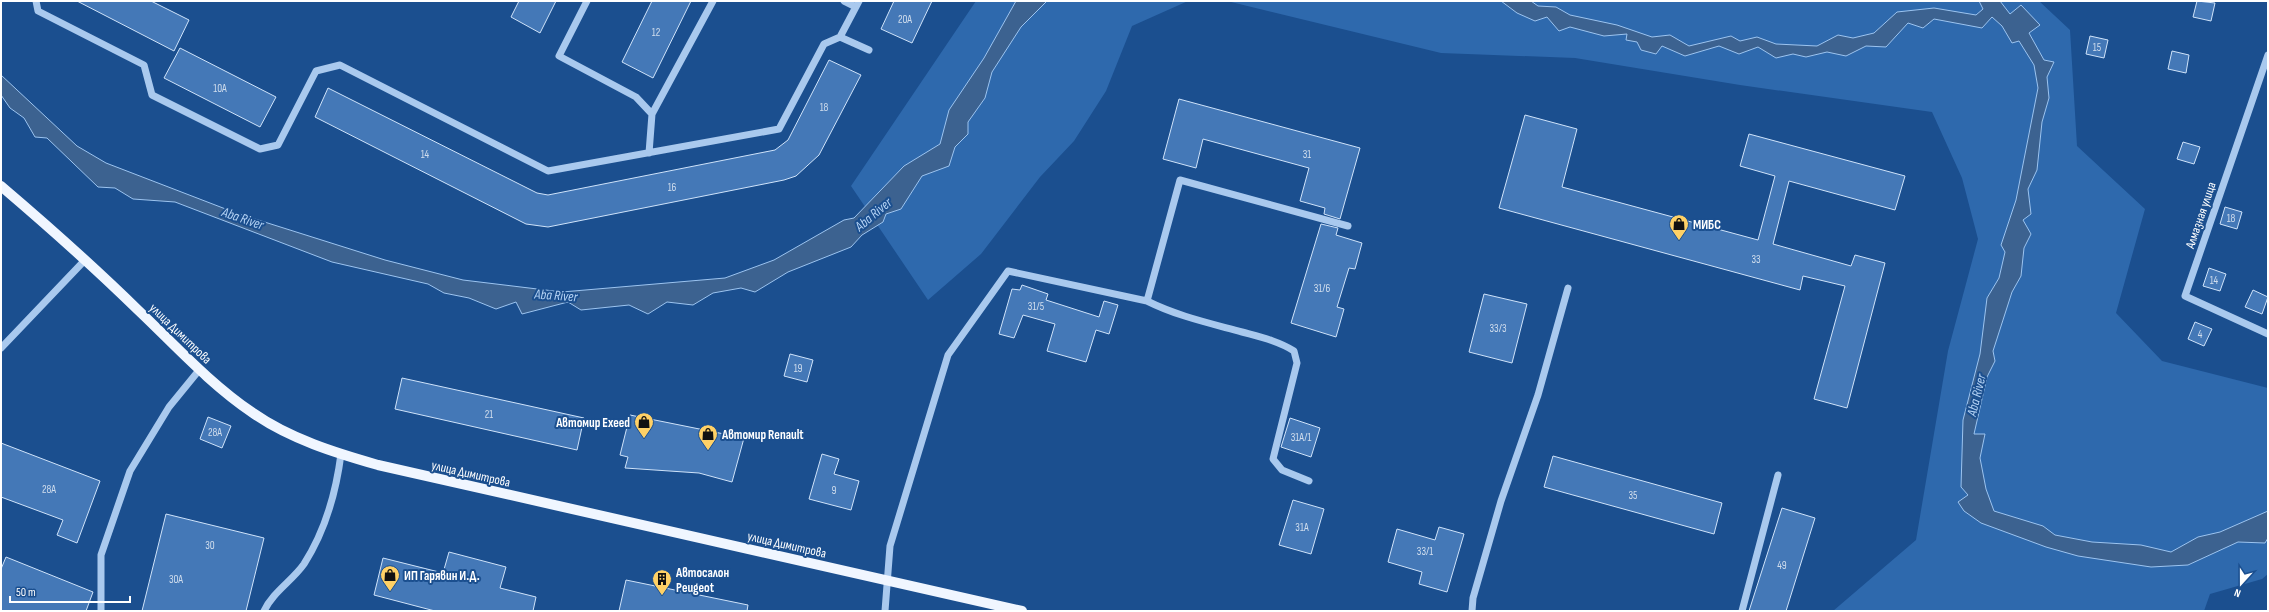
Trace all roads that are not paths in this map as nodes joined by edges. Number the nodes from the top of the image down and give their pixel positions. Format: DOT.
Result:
graph roads {
  1 [pos="36,1"];
  2 [pos="587,1"];
  3 [pos="713,1"];
  4 [pos="844,1"];
  5 [pos="857,4"];
  6 [pos="840,37"];
  7 [pos="869,50"];
  8 [pos="2268,55"];
  9 [pos="652,114"];
  10 [pos="649,153"];
  11 [pos="1,186"];
  12 [pos="1348,226"];
  13 [pos="85,260"];
  14 [pos="1568,288"];
  15 [pos="1147,301"];
  16 [pos="2268,334"];
  17 [pos="1,348"];
  18 [pos="200,369"];
  19 [pos="341,454"];
  20 [pos="1778,475"];
  21 [pos="1309,481"];
  22 [pos="888,580"];
  23 [pos="101,611"];
  24 [pos="264,611"];
  25 [pos="885,611"];
  26 [pos="1022,611"];
  27 [pos="1472,611"];
  28 [pos="1742,611"];
  1 -- 10 [label="street"];
  2 -- 9 [label="street"];
  3 -- 9 [label="street"];
  4 -- 5 [label="street"];
  5 -- 6 [label="street"];
  6 -- 7 [label="street"];
  6 -- 10 [label="street"];
  8 -- 16 [label="street, Алмазная улица"];
  9 -- 10 [label="street"];
  11 -- 13 [label="main road, улица Димитрова"];
  12 -- 15 [label="street"];
  13 -- 17 [label="street"];
  13 -- 18 [label="main road, улица Димитрова"];
  14 -- 27 [label="street"];
  15 -- 21 [label="street"];
  15 -- 22 [label="street"];
  18 -- 19 [label="main road, улица Димитрова"];
  18 -- 23 [label="street"];
  19 -- 22 [label="main road, улица Димитрова"];
  19 -- 24 [label="street"];
  20 -- 28 [label="street"];
  22 -- 25 [label="street"];
  22 -- 26 [label="main road, улица Димитрова"];
}
